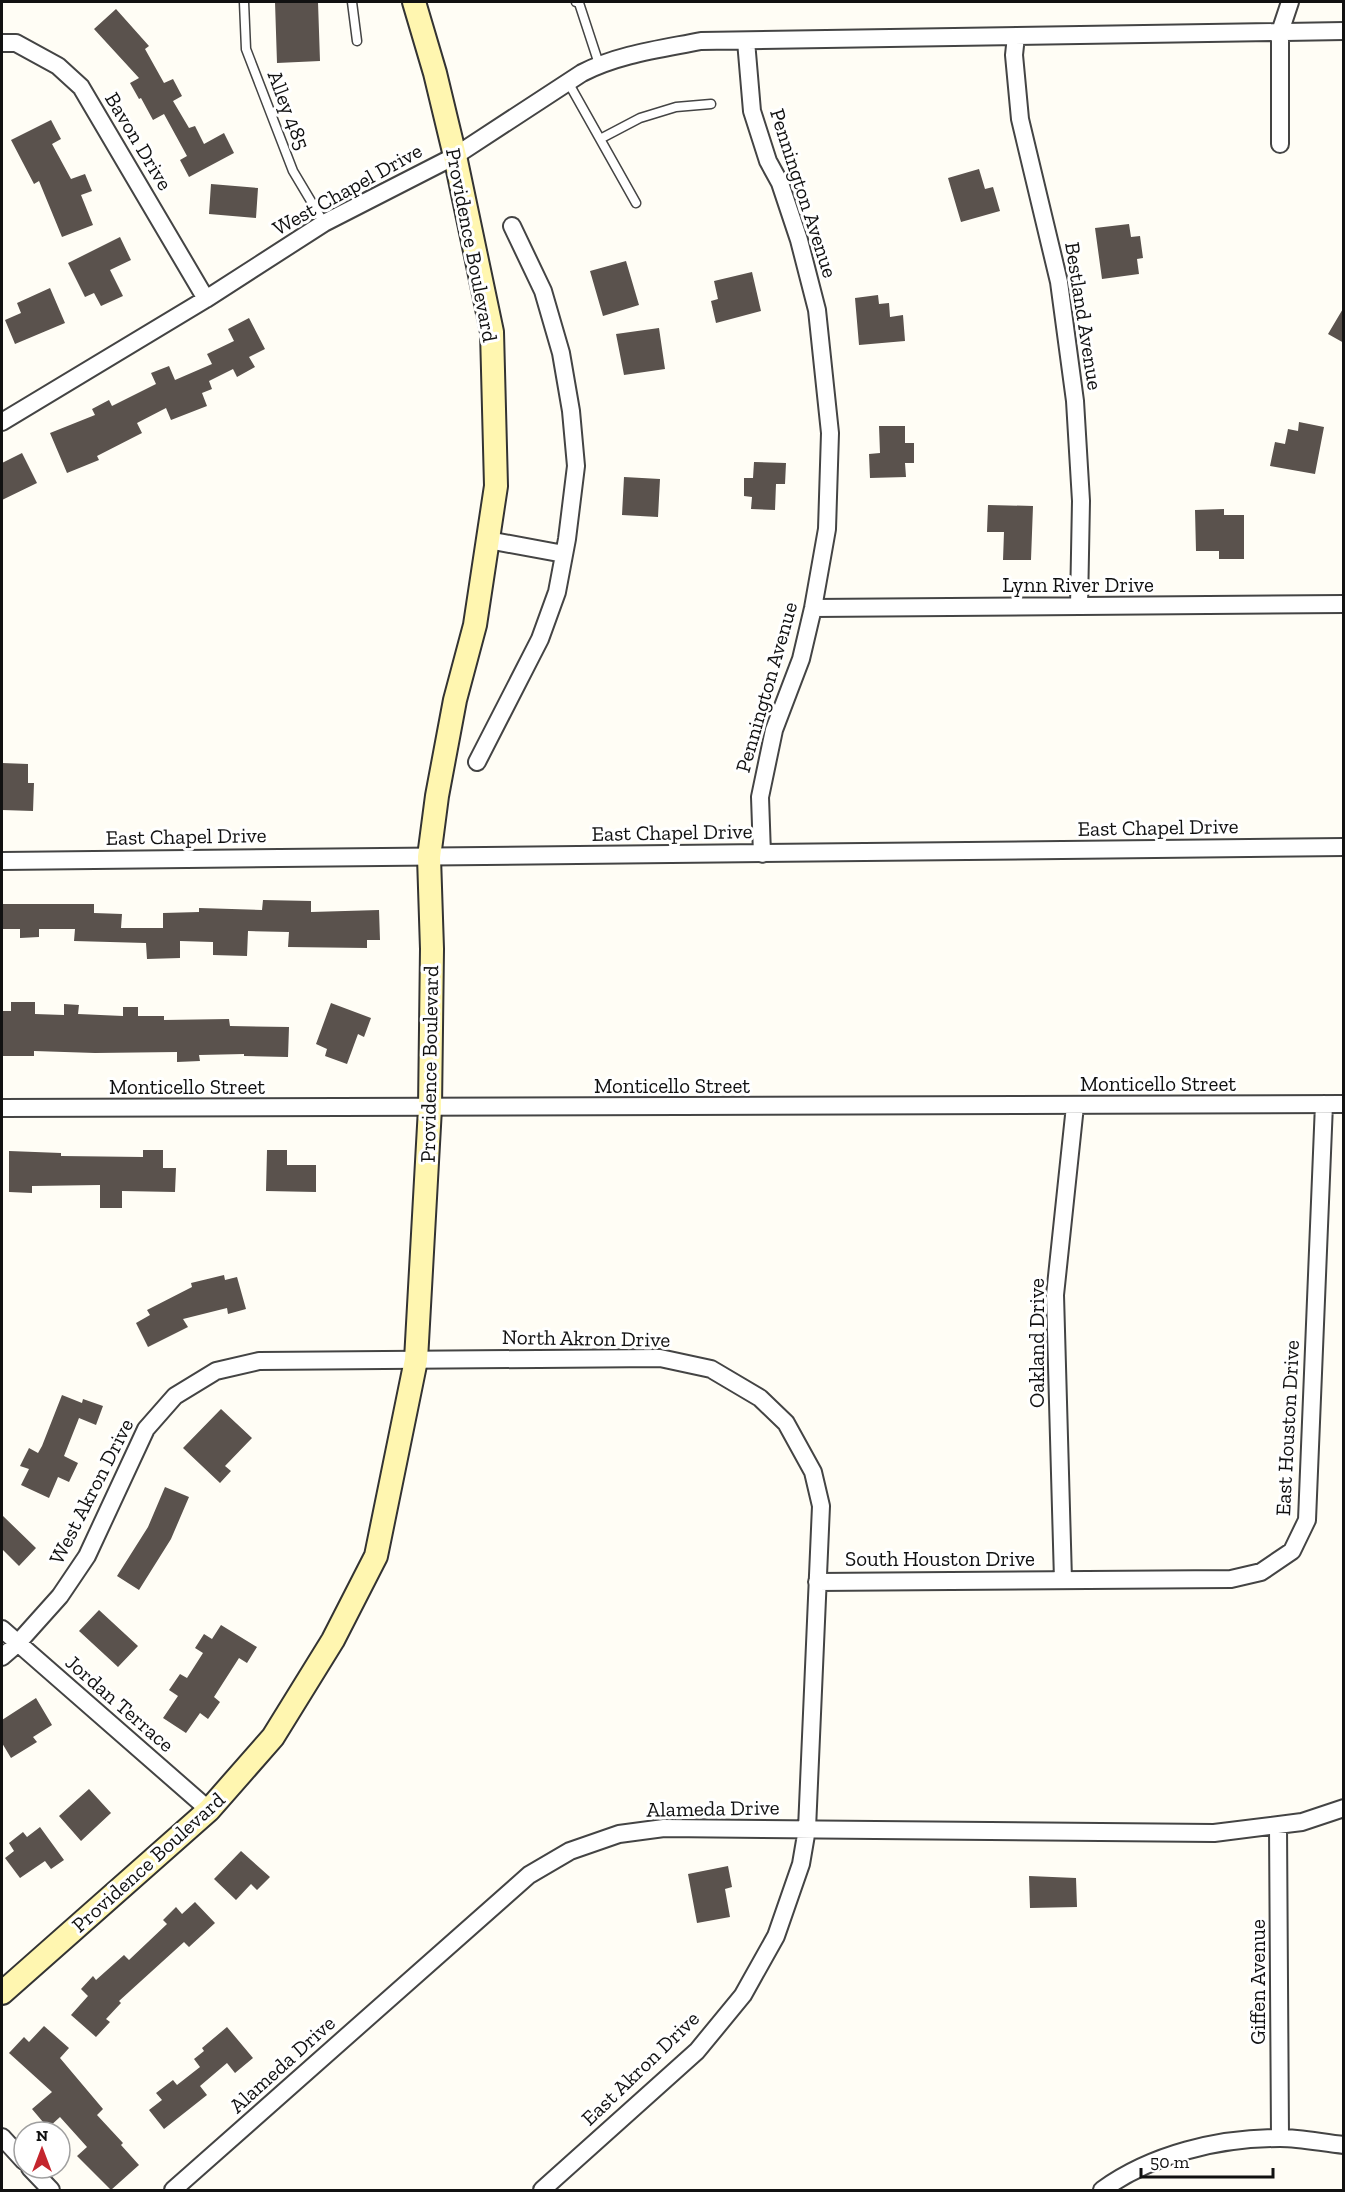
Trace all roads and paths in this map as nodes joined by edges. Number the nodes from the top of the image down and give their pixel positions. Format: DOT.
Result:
graph roads {
  1 [pos="244,2"];
  2 [pos="352,2"];
  3 [pos="414,2"];
  4 [pos="576,2"];
  5 [pos="1290,2"];
  6 [pos="1344,31"];
  7 [pos="1280,32"];
  8 [pos="1016,36"];
  9 [pos="357,41"];
  10 [pos="746,41"];
  11 [pos="2,43"];
  12 [pos="599,64"];
  13 [pos="568,82"];
  14 [pos="711,104"];
  15 [pos="600,139"];
  16 [pos="1280,144"];
  17 [pos="455,156"];
  18 [pos="636,203"];
  19 [pos="324,223"];
  20 [pos="513,226"];
  21 [pos="206,299"];
  22 [pos="2,422"];
  23 [pos="488,540"];
  24 [pos="564,554"];
  25 [pos="1344,604"];
  26 [pos="1079,606"];
  27 [pos="813,608"];
  28 [pos="477,762"];
  29 [pos="1344,847"];
  30 [pos="762,854"];
  31 [pos="429,857"];
  32 [pos="2,861"];
  33 [pos="1324,1104"];
  34 [pos="1344,1104"];
  35 [pos="1075,1106"];
  36 [pos="2,1108"];
  37 [pos="430,1108"];
  38 [pos="416,1360"];
  39 [pos="1063,1580"];
  40 [pos="817,1581"];
  41 [pos="2,1629"];
  42 [pos="16,1644"];
  43 [pos="2,1658"];
  44 [pos="1344,1808"];
  45 [pos="209,1810"];
  46 [pos="1278,1826"];
  47 [pos="807,1829"];
  48 [pos="2,1993"];
  49 [pos="1281,2138"];
  50 [pos="1344,2145"];
  51 [pos="173,2190"];
  52 [pos="542,2190"];
  53 [pos="1102,2190"];
  1 -- 19 [label="lane, Alley 485"];
  2 -- 9 [label="lane"];
  3 -- 17 [label="main road, Providence Boulevard"];
  4 -- 12 [label="lane"];
  5 -- 7 [label="street"];
  6 -- 7 [label="street, West Chapel Drive"];
  7 -- 8 [label="street, West Chapel Drive"];
  7 -- 16 [label="street"];
  8 -- 10 [label="street, West Chapel Drive"];
  8 -- 26 [label="street, Bestland Avenue"];
  10 -- 12 [label="street, West Chapel Drive"];
  10 -- 27 [label="street, Pennington Avenue"];
  11 -- 21 [label="street, Bavon Drive"];
  12 -- 13 [label="street, West Chapel Drive"];
  13 -- 15 [label="lane"];
  13 -- 17 [label="street, West Chapel Drive"];
  14 -- 15 [label="lane"];
  15 -- 18 [label="lane"];
  17 -- 19 [label="street, West Chapel Drive"];
  17 -- 23 [label="main road, Providence Boulevard"];
  19 -- 21 [label="street, West Chapel Drive"];
  20 -- 24 [label="street, Providence Boulevard"];
  21 -- 22 [label="street, West Chapel Drive"];
  23 -- 24 [label="street"];
  23 -- 31 [label="main road, Providence Boulevard"];
  24 -- 28 [label="street, Providence Boulevard"];
  25 -- 26 [label="street, Lynn River Drive"];
  26 -- 27 [label="street, Lynn River Drive"];
  27 -- 30 [label="street, Pennington Avenue"];
  29 -- 30 [label="street, East Chapel Drive"];
  30 -- 31 [label="street, East Chapel Drive"];
  31 -- 32 [label="street, East Chapel Drive"];
  31 -- 37 [label="main road, Providence Boulevard"];
  33 -- 34 [label="street, Monticello Street"];
  33 -- 35 [label="street, Monticello Street"];
  33 -- 39 [label="street, East Houston Drive"];
  35 -- 37 [label="street, Monticello Street"];
  35 -- 39 [label="street, Oakland Drive"];
  36 -- 37 [label="street, Monticello Street"];
  37 -- 38 [label="main road, Providence Boulevard"];
  38 -- 40 [label="street, North Akron Drive"];
  38 -- 42 [label="street, West Akron Drive"];
  38 -- 45 [label="main road, Providence Boulevard"];
  39 -- 40 [label="street, South Houston Drive"];
  40 -- 47 [label="street, East Akron Drive"];
  41 -- 42 [label="street, Jordan Terrace"];
  42 -- 43 [label="street, West Akron Drive"];
  42 -- 45 [label="street, Jordan Terrace"];
  44 -- 46 [label="street, Alameda Drive"];
  45 -- 48 [label="main road, Providence Boulevard"];
  46 -- 47 [label="street, Alameda Drive"];
  46 -- 49 [label="street, Giffen Avenue"];
  47 -- 51 [label="street, Alameda Drive"];
  47 -- 52 [label="street, East Akron Drive"];
  49 -- 50 [label="street"];
  49 -- 53 [label="street"];
}
